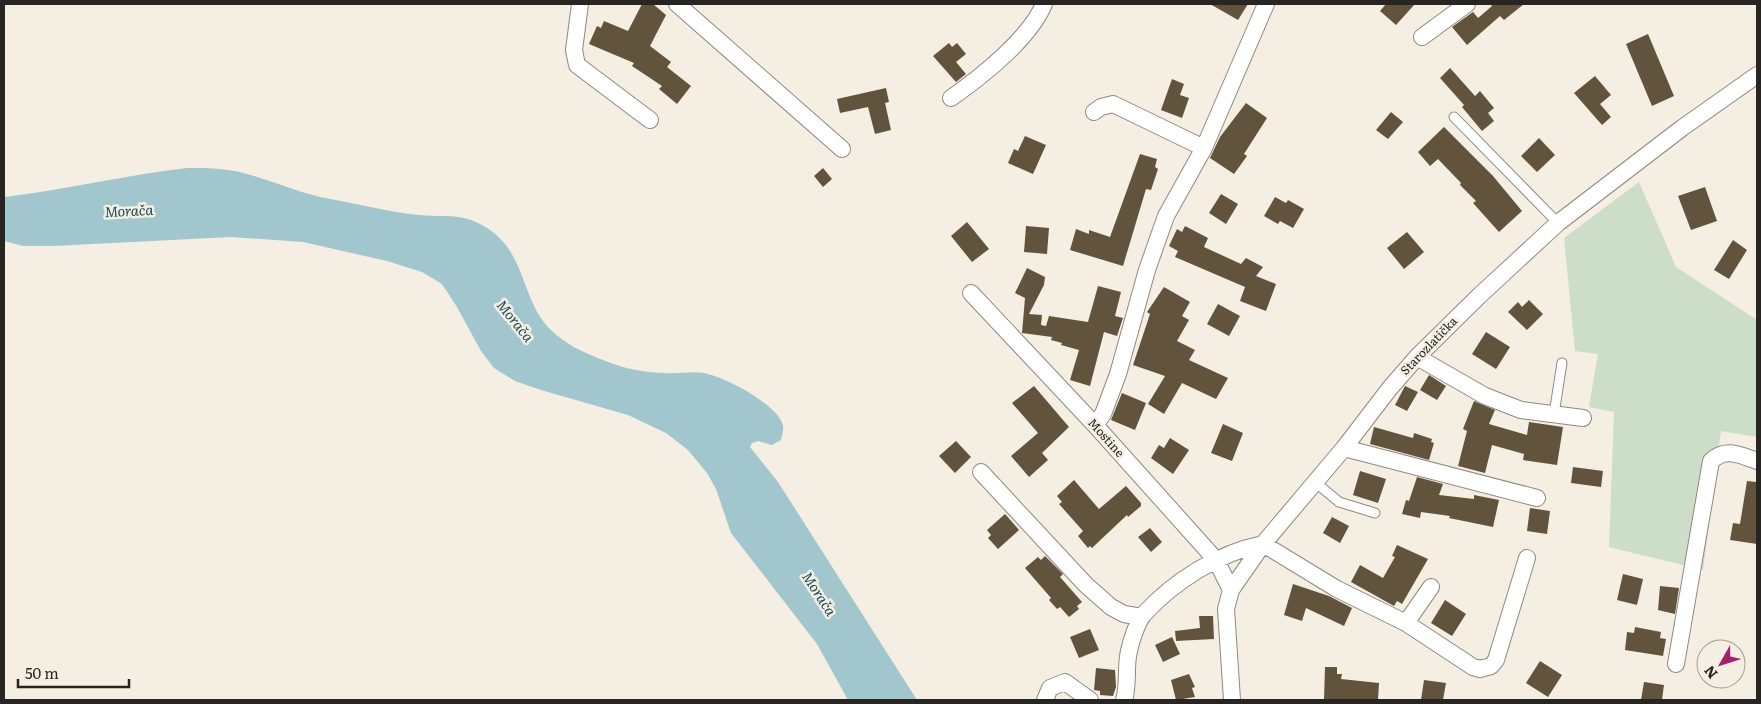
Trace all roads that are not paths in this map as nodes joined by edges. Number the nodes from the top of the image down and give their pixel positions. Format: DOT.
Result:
graph roads {
  1 [pos="580,4"];
  2 [pos="677,4"];
  3 [pos="1044,4"];
  4 [pos="1266,4"];
  5 [pos="1467,4"];
  6 [pos="1422,37"];
  7 [pos="1757,74"];
  8 [pos="952,98"];
  9 [pos="1094,112"];
  10 [pos="1454,117"];
  11 [pos="650,120"];
  12 [pos="1204,148"];
  13 [pos="842,149"];
  14 [pos="1558,223"];
  15 [pos="971,294"];
  16 [pos="1417,357"];
  17 [pos="1562,363"];
  18 [pos="1554,414"];
  19 [pos="1582,418"];
  20 [pos="1095,425"];
  21 [pos="1344,448"];
  22 [pos="1757,461"];
  23 [pos="982,472"];
  24 [pos="1315,482"];
  25 [pos="1537,498"];
  26 [pos="1375,512"];
  27 [pos="1263,544"];
  28 [pos="1527,558"];
  29 [pos="1216,560"];
  30 [pos="1431,588"];
  31 [pos="1231,590"];
  32 [pos="1142,617"];
  33 [pos="1406,623"];
  34 [pos="1676,664"];
  35 [pos="1045,700"];
  36 [pos="1090,700"];
  37 [pos="1124,700"];
  38 [pos="1232,700"];
  1 -- 11 [label="street"];
  2 -- 13 [label="street"];
  3 -- 8 [label="street"];
  4 -- 12 [label="street"];
  5 -- 6 [label="street"];
  7 -- 14 [label="street, Starozlatička"];
  9 -- 12 [label="street"];
  10 -- 14 [label="lane"];
  12 -- 20 [label="street"];
  14 -- 16 [label="street, Starozlatička"];
  15 -- 20 [label="street, Mostine"];
  16 -- 18 [label="street"];
  16 -- 21 [label="street, Starozlatička"];
  17 -- 18 [label="lane"];
  18 -- 19 [label="street"];
  20 -- 29 [label="street, Mostine"];
  21 -- 24 [label="street, Starozlatička"];
  21 -- 25 [label="street"];
  22 -- 34 [label="street"];
  23 -- 32 [label="street"];
  24 -- 26 [label="lane"];
  24 -- 27 [label="street, Starozlatička"];
  27 -- 29 [label="street"];
  27 -- 31 [label="street, Starozlatička"];
  27 -- 33 [label="street"];
  28 -- 33 [label="street"];
  29 -- 31 [label="street, Mostine"];
  29 -- 32 [label="street"];
  30 -- 33 [label="street"];
  31 -- 38 [label="street, Starozlatička"];
  32 -- 37 [label="street"];
  35 -- 36 [label="street"];
}
